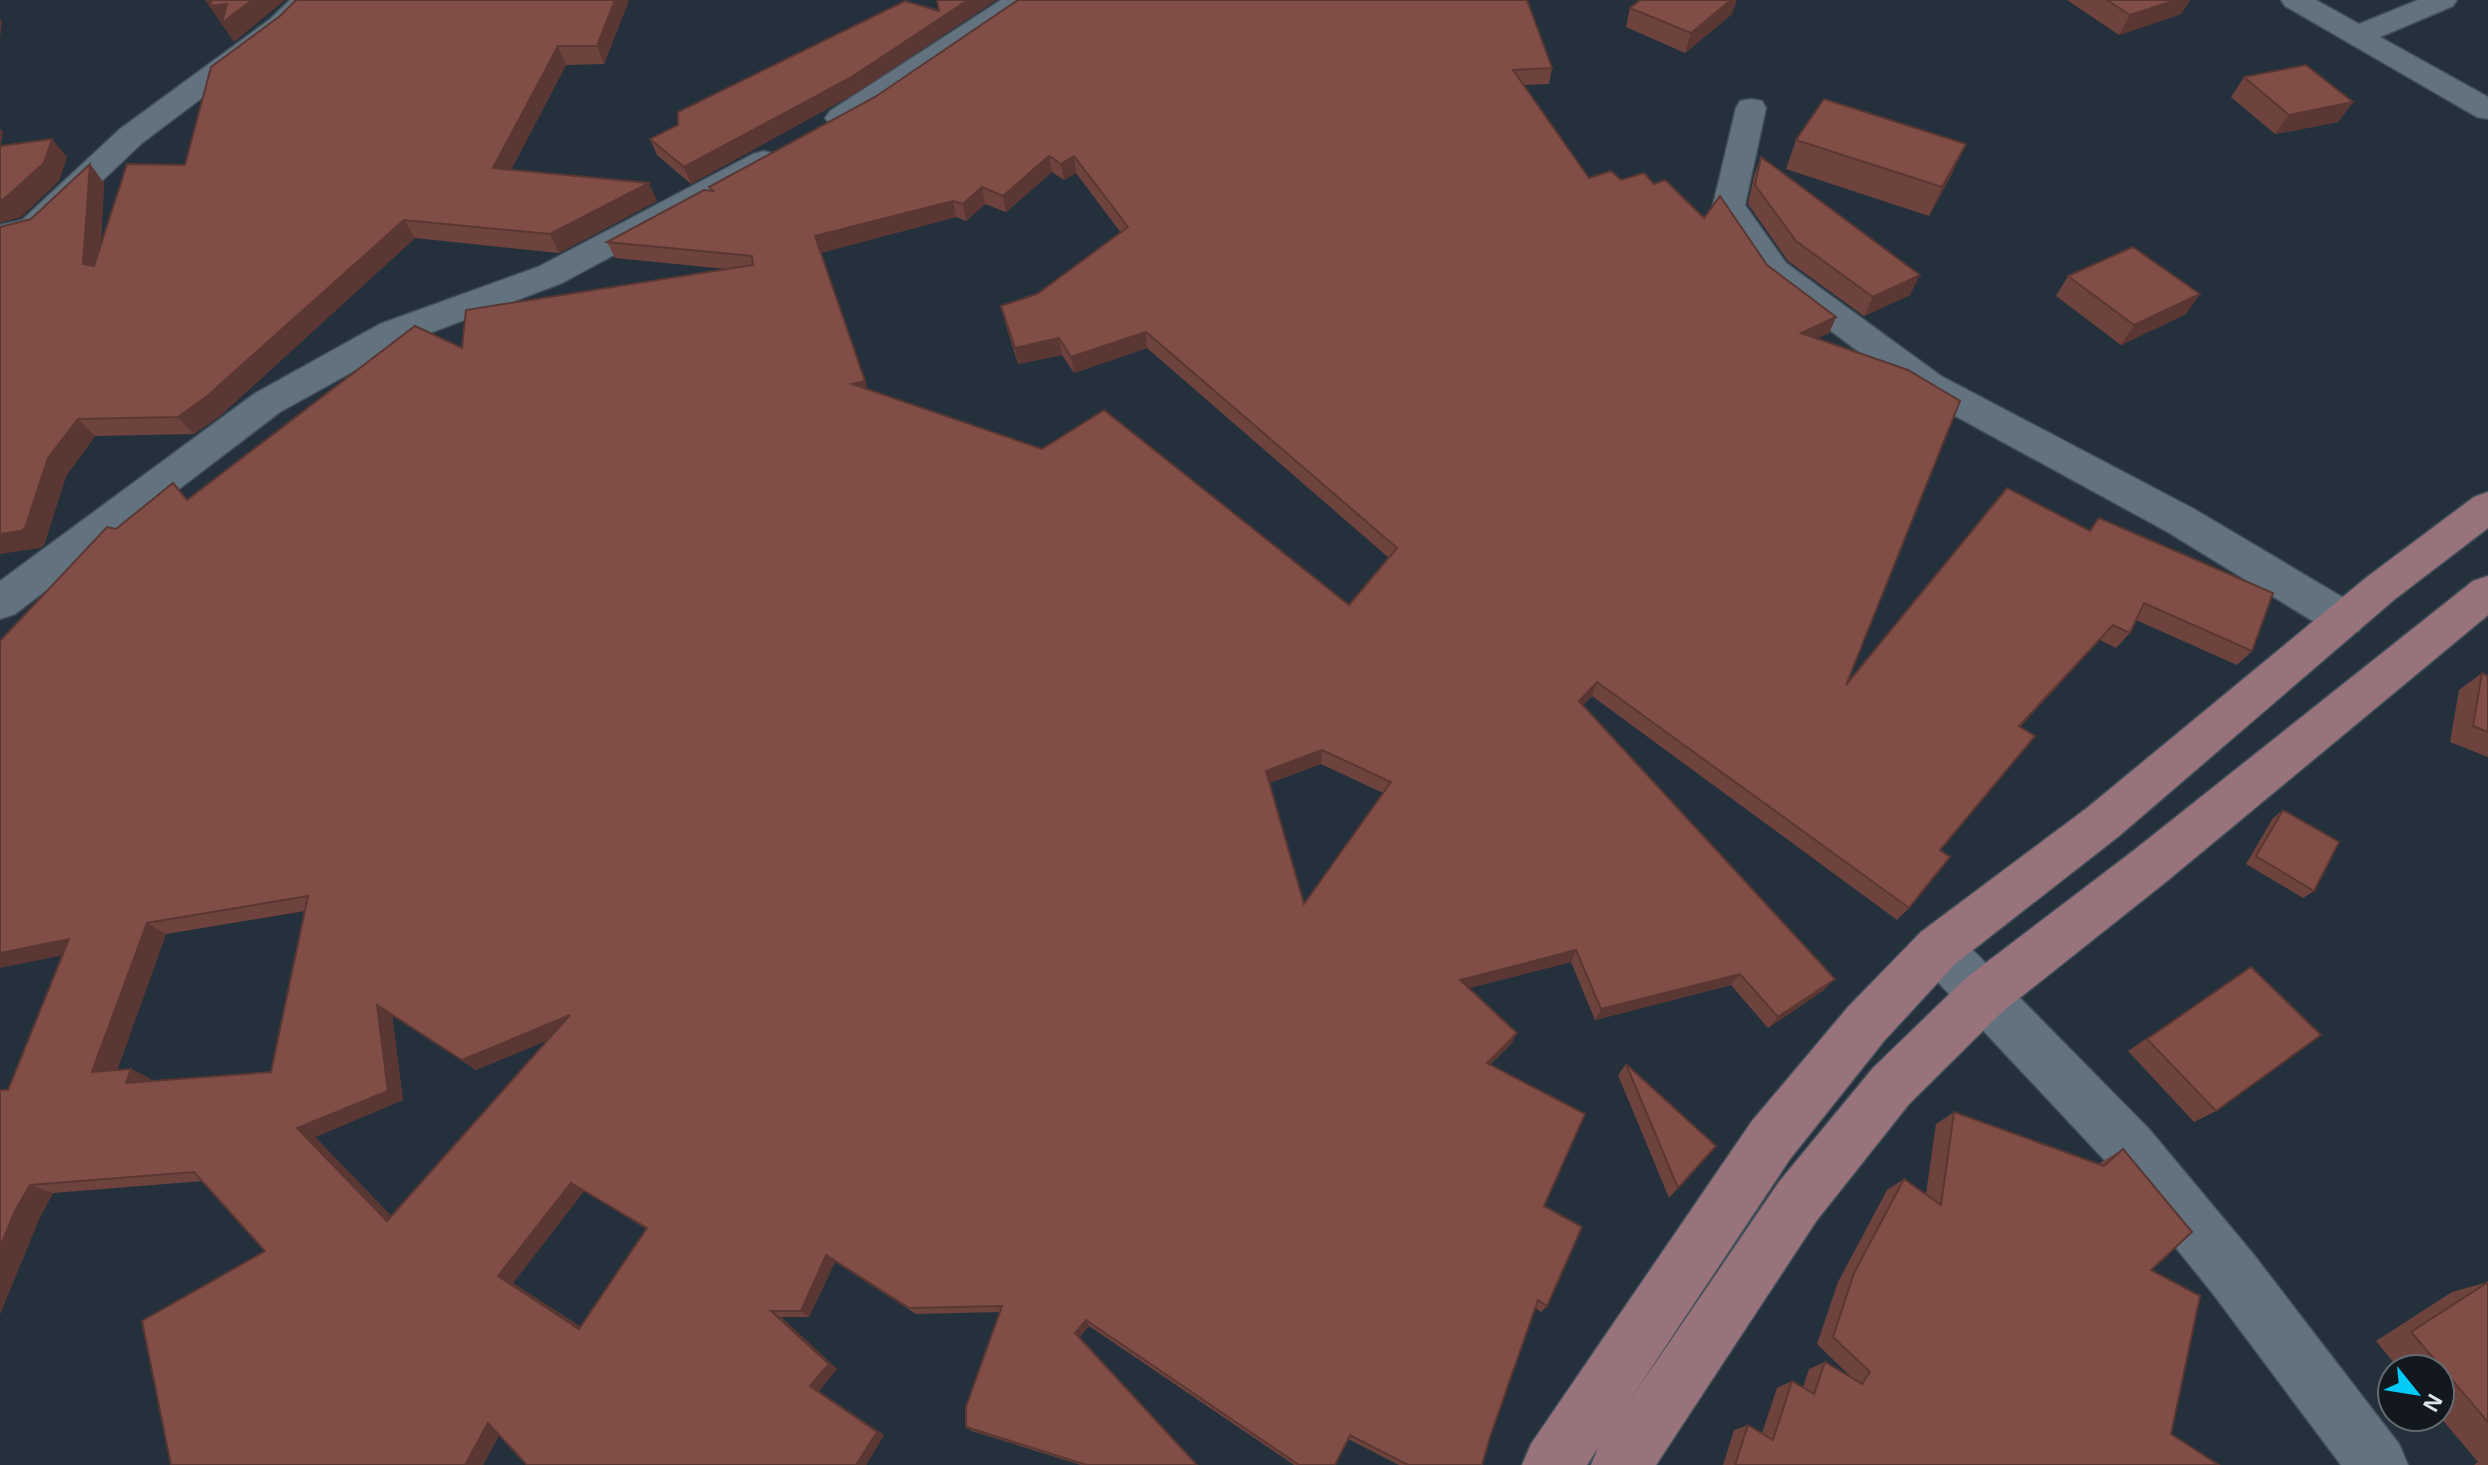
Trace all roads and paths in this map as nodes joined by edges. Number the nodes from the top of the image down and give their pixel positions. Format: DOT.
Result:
graph roads {
  1 [pos="307,0"];
  2 [pos="1020,0"];
  3 [pos="2295,0"];
  4 [pos="2443,0"];
  5 [pos="2359,35"];
  6 [pos="1751,108"];
  7 [pos="2488,110"];
  8 [pos="0,236"];
  9 [pos="2488,507"];
  10 [pos="2488,592"];
  11 [pos="0,603"];
  12 [pos="2344,619"];
  13 [pos="1938,948"];
  14 [pos="1984,995"];
  15 [pos="1552,1465"];
  16 [pos="1621,1465"];
  17 [pos="2378,1465"];
  1 -- 8 [label="street"];
  2 -- 11 [label="street"];
  3 -- 5 [label="street"];
  4 -- 5 [label="street"];
  5 -- 7 [label="street"];
  6 -- 12 [label="street"];
  9 -- 12 [label="main road"];
  10 -- 14 [label="main road"];
  12 -- 13 [label="main road"];
  13 -- 14 [label="street"];
  13 -- 15 [label="main road"];
  14 -- 16 [label="main road"];
  14 -- 17 [label="street"];
}
